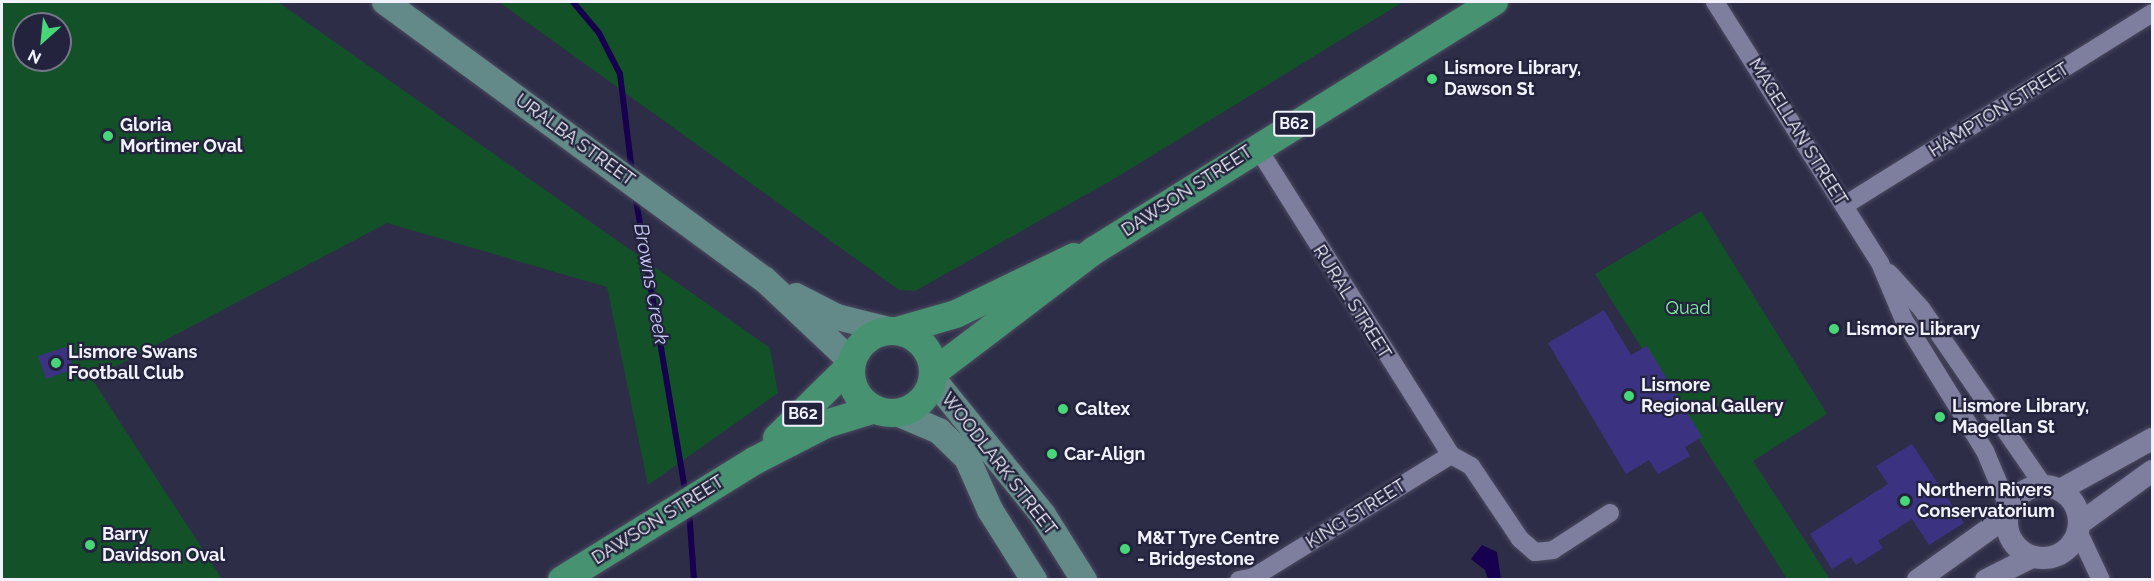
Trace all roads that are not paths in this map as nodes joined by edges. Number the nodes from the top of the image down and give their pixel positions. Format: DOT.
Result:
graph roads {
  1 [pos="385,2"];
  2 [pos="1494,2"];
  3 [pos="1715,2"];
  4 [pos="2152,13"];
  5 [pos="1257,147"];
  6 [pos="1845,205"];
  7 [pos="1095,250"];
  8 [pos="1880,262"];
  9 [pos="764,279"];
  10 [pos="893,330"];
  11 [pos="851,364"];
  12 [pos="933,375"];
  13 [pos="886,411"];
  14 [pos="2152,439"];
  15 [pos="1451,455"];
  16 [pos="754,460"];
  17 [pos="2152,471"];
  18 [pos="2052,488"];
  19 [pos="2008,512"];
  20 [pos="1610,513"];
  21 [pos="2078,528"];
  22 [pos="2032,557"];
  23 [pos="562,579"];
  24 [pos="1034,579"];
  25 [pos="1084,579"];
  26 [pos="1239,579"];
  27 [pos="1918,579"];
  28 [pos="1986,579"];
  29 [pos="2102,579"];
  1 -- 9 [label="main road, URALBA STREET"];
  2 -- 5 [label="main road, DAWSON STREET / B62"];
  3 -- 6 [label="street, MAGELLAN STREET"];
  4 -- 6 [label="street, HAMPTON STREET"];
  5 -- 7 [label="main road, DAWSON STREET / B62"];
  5 -- 15 [label="street, RURAL STREET"];
  6 -- 8 [label="street, MAGELLAN STREET"];
  7 -- 10 [label="main road, DAWSON STREET / B62"];
  7 -- 12 [label="main road, DAWSON STREET / B62"];
  8 -- 18 [label="street, MAGELLAN STREET"];
  8 -- 19 [label="street, MAGELLAN STREET"];
  9 -- 10 [label="main road, URALBA STREET"];
  9 -- 11 [label="main road, URALBA STREET"];
  10 -- 11 [label="main road, B62"];
  10 -- 12 [label="main road"];
  11 -- 13 [label="main road"];
  11 -- 16 [label="main road, DAWSON STREET / B62"];
  12 -- 13 [label="main road, B62"];
  12 -- 25 [label="main road, WOODLARK STREET"];
  13 -- 16 [label="main road, DAWSON STREET / B62"];
  13 -- 24 [label="main road, WOODLARK STREET"];
  14 -- 18 [label="street"];
  15 -- 20 [label="street"];
  15 -- 26 [label="street, KING STREET"];
  16 -- 23 [label="main road, DAWSON STREET / B62"];
  17 -- 21 [label="street"];
  18 -- 19 [label="street"];
  18 -- 21 [label="street"];
  19 -- 22 [label="street"];
  19 -- 27 [label="street"];
  21 -- 22 [label="street"];
  21 -- 29 [label="street"];
  22 -- 28 [label="street"];
}
